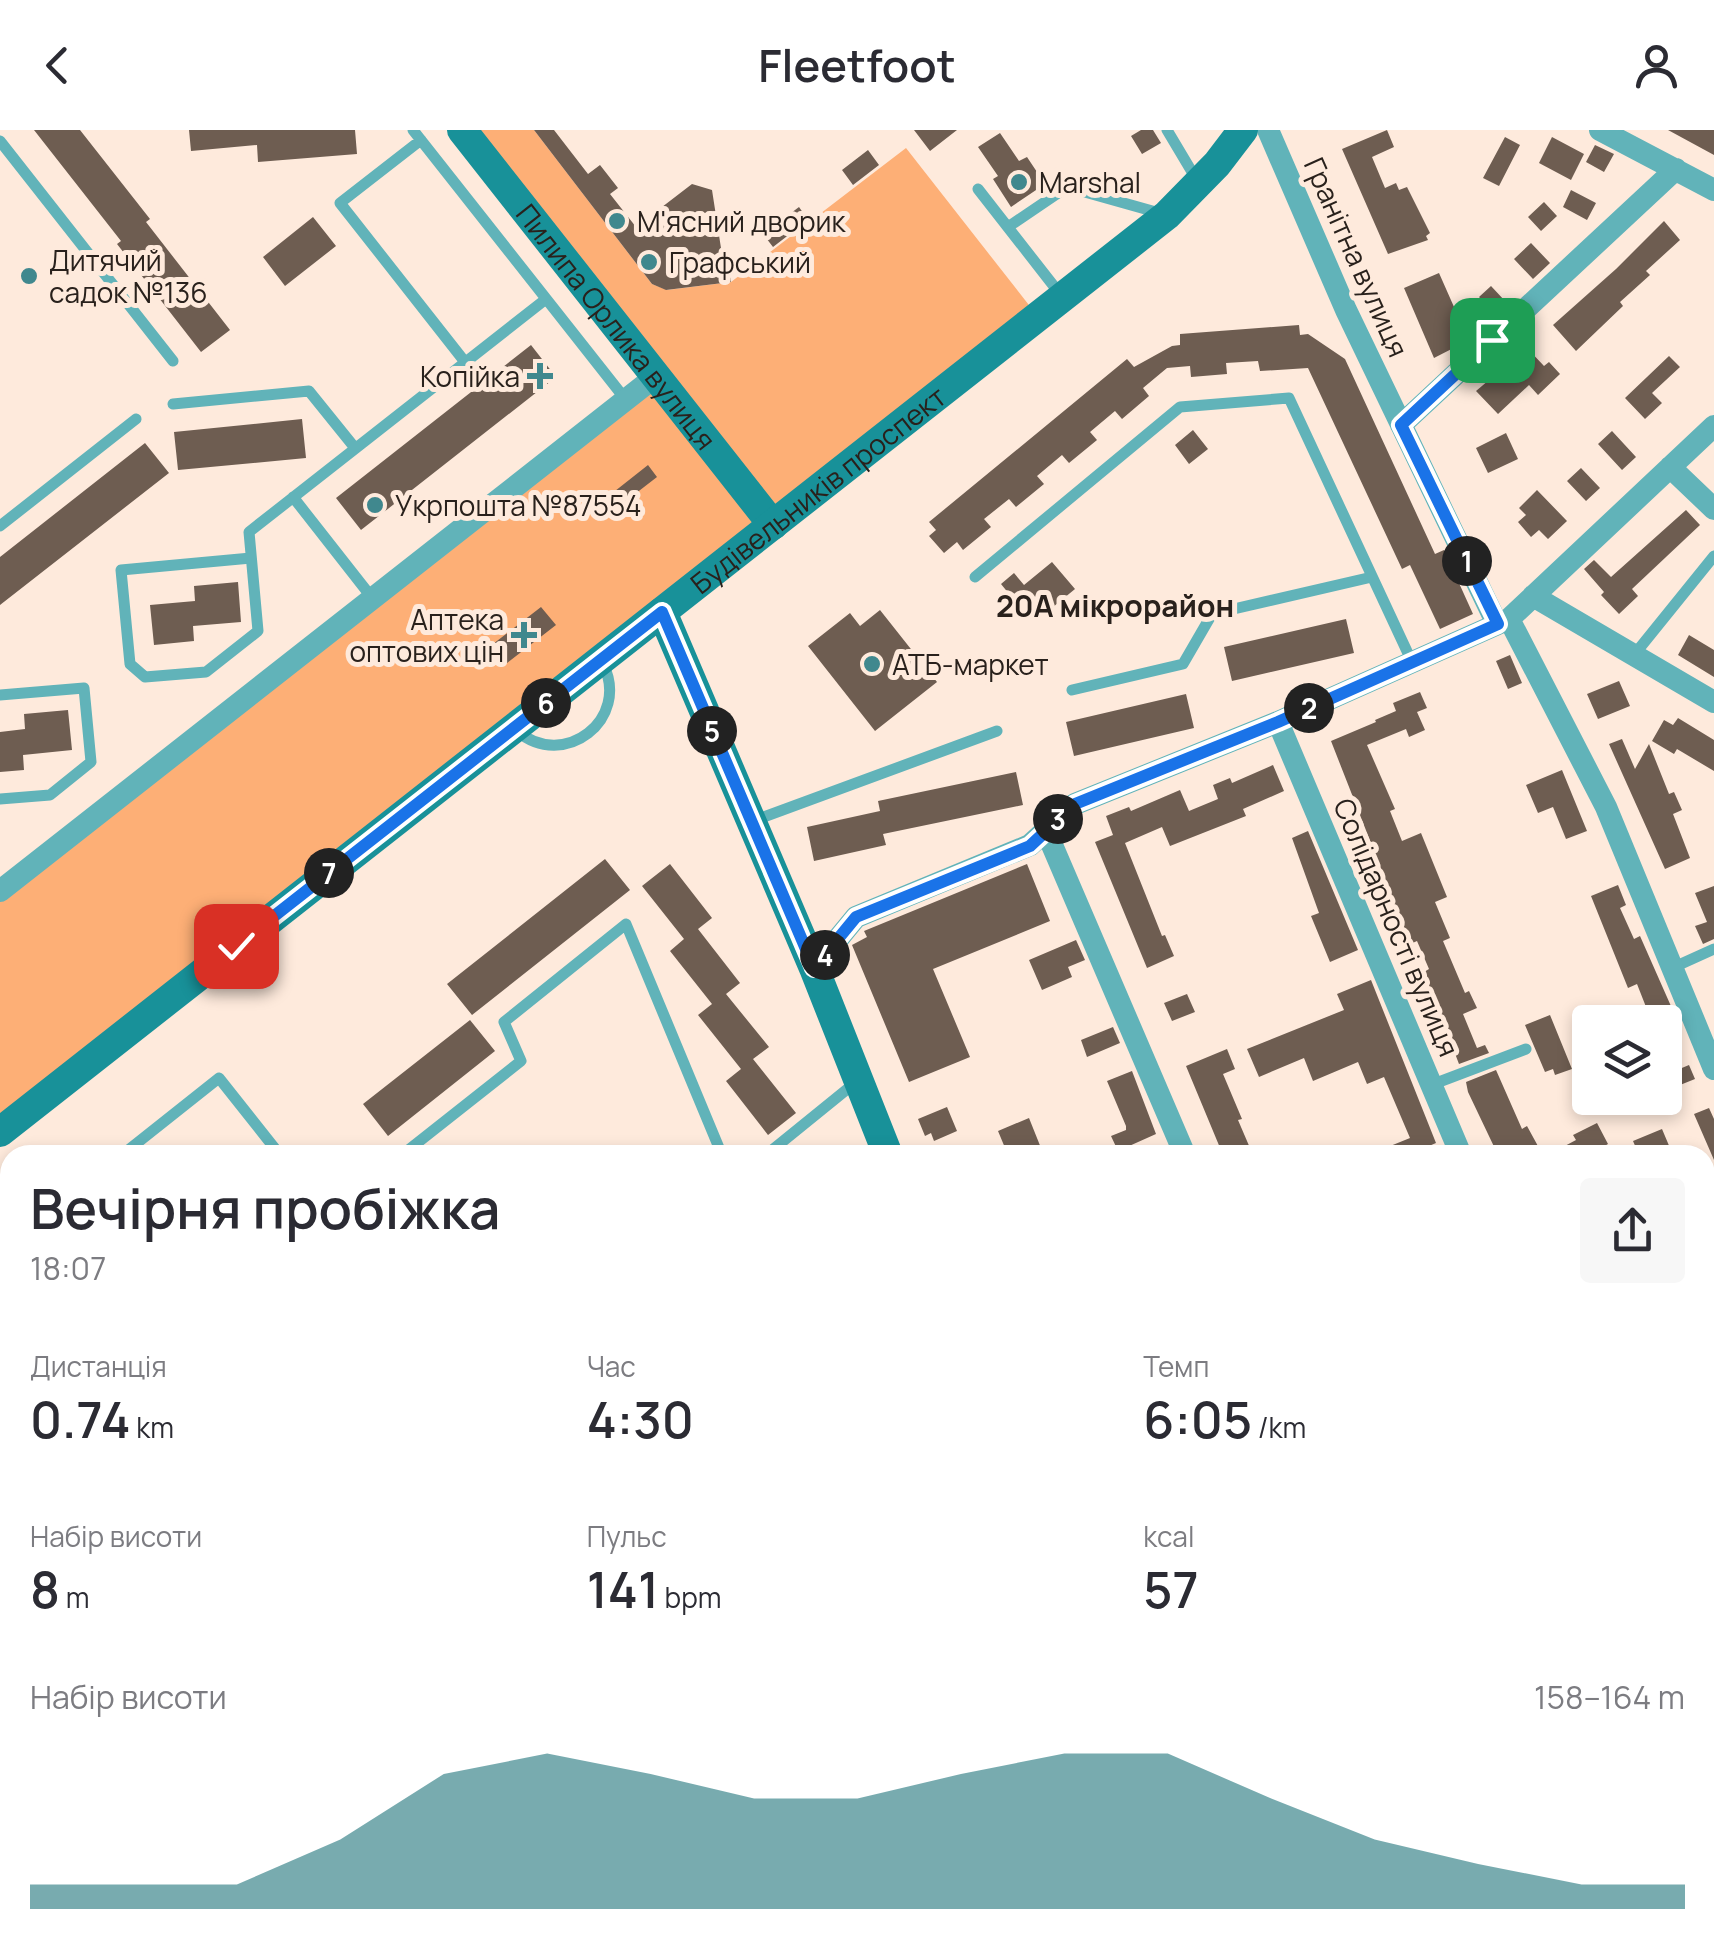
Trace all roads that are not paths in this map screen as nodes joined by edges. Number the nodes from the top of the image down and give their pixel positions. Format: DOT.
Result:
graph roads {
  1 [pos="462,130"];
  2 [pos="1168,130"];
  3 [pos="1243,130"];
  4 [pos="1268,130"];
  5 [pos="1600,130"];
  6 [pos="417,135"];
  7 [pos="0,141"];
  8 [pos="1676,169"];
  9 [pos="1199,184"];
  10 [pos="978,189"];
  11 [pos="1714,190"];
  12 [pos="1167,215"];
  13 [pos="1008,227"];
  14 [pos="1063,297"];
  15 [pos="546,299"];
  16 [pos="173,361"];
  17 [pos="465,362"];
  18 [pos="656,376"];
  19 [pos="626,400"];
  20 [pos="173,404"];
  21 [pos="136,419"];
  22 [pos="1401,425"];
  23 [pos="1713,428"];
  24 [pos="355,448"];
  25 [pos="1670,467"];
  26 [pos="293,498"];
  27 [pos="1714,509"];
  28 [pos="773,525"];
  29 [pos="0,526"];
  30 [pos="1714,556"];
  31 [pos="251,558"];
  32 [pos="975,576"];
  33 [pos="1372,577"];
  34 [pos="1533,596"];
  35 [pos="373,598"];
  36 [pos="662,612"];
  37 [pos="1503,621"];
  38 [pos="1634,655"];
  39 [pos="601,660"];
  40 [pos="1412,662"];
  41 [pos="1072,690"];
  42 [pos="0,695"];
  43 [pos="1714,702"];
  44 [pos="1278,722"];
  45 [pos="514,728"];
  46 [pos="998,731"];
  47 [pos="0,799"];
  48 [pos="750,823"];
  49 [pos="1046,831"];
  50 [pos="0,891"];
  51 [pos="1714,949"];
  52 [pos="814,968"];
  53 [pos="1672,968"];
  54 [pos="1526,1049"];
  55 [pos="1714,1069"];
  56 [pos="858,1080"];
  57 [pos="1431,1085"];
  58 [pos="0,1132"];
  59 [pos="135,1145"];
  60 [pos="272,1145"];
  61 [pos="415,1145"];
  62 [pos="718,1145"];
  63 [pos="778,1145"];
  64 [pos="884,1145"];
  65 [pos="1181,1145"];
  66 [pos="1457,1145"];
  1 -- 18 [label="main road, Пилипа Орлика вулиця"];
  2 -- 9 [label="lane"];
  3 -- 9 [label="main road, Будівельників проспект"];
  4 -- 22 [label="street, Гранітна вулиця"];
  5 -- 8 [label="street"];
  6 -- 15 [label="lane"];
  6 -- 17 [label="lane"];
  7 -- 16 [label="lane"];
  8 -- 11 [label="street"];
  8 -- 22 [label="street"];
  9 -- 12 [label="main road, Будівельників проспект"];
  10 -- 13 [label="lane"];
  12 -- 13 [label="lane"];
  12 -- 14 [label="main road, Будівельників проспект"];
  13 -- 14 [label="lane"];
  14 -- 28 [label="main road, Будівельників проспект"];
  15 -- 17 [label="lane"];
  15 -- 19 [label="lane"];
  17 -- 24 [label="lane"];
  18 -- 19 [label="street"];
  18 -- 28 [label="main road, Пилипа Орлика вулиця"];
  19 -- 35 [label="street"];
  20 -- 24 [label="lane"];
  21 -- 29 [label="lane"];
  22 -- 37 [label="street, Гранітна вулиця"];
  23 -- 25 [label="street"];
  24 -- 26 [label="lane"];
  25 -- 27 [label="street"];
  25 -- 34 [label="street"];
  26 -- 31 [label="lane"];
  26 -- 35 [label="lane"];
  28 -- 36 [label="main road, Будівельників проспект"];
  30 -- 38 [label="lane"];
  31 -- 31 [label="lane"];
  32 -- 33 [label="lane"];
  33 -- 40 [label="lane"];
  33 -- 41 [label="lane"];
  34 -- 37 [label="street"];
  34 -- 38 [label="street"];
  35 -- 50 [label="street"];
  36 -- 39 [label="main road, Будівельників проспект"];
  36 -- 48 [label="main road"];
  37 -- 40 [label="street"];
  37 -- 53 [label="street, Гранітна вулиця"];
  38 -- 43 [label="street"];
  39 -- 45 [label="main road, Будівельників проспект"];
  39 -- 45 [label="lane"];
  40 -- 44 [label="street"];
  42 -- 47 [label="lane"];
  44 -- 49 [label="street"];
  44 -- 57 [label="street, Солідарності вулиця"];
  45 -- 58 [label="main road, Будівельників проспект"];
  46 -- 48 [label="lane"];
  48 -- 52 [label="main road"];
  49 -- 52 [label="street"];
  49 -- 65 [label="street"];
  51 -- 53 [label="lane"];
  52 -- 56 [label="main road"];
  53 -- 55 [label="street, Гранітна вулиця"];
  54 -- 57 [label="lane"];
  56 -- 63 [label="lane"];
  56 -- 64 [label="main road"];
  57 -- 66 [label="street, Солідарності вулиця"];
  59 -- 60 [label="lane"];
  61 -- 62 [label="lane"];
}
